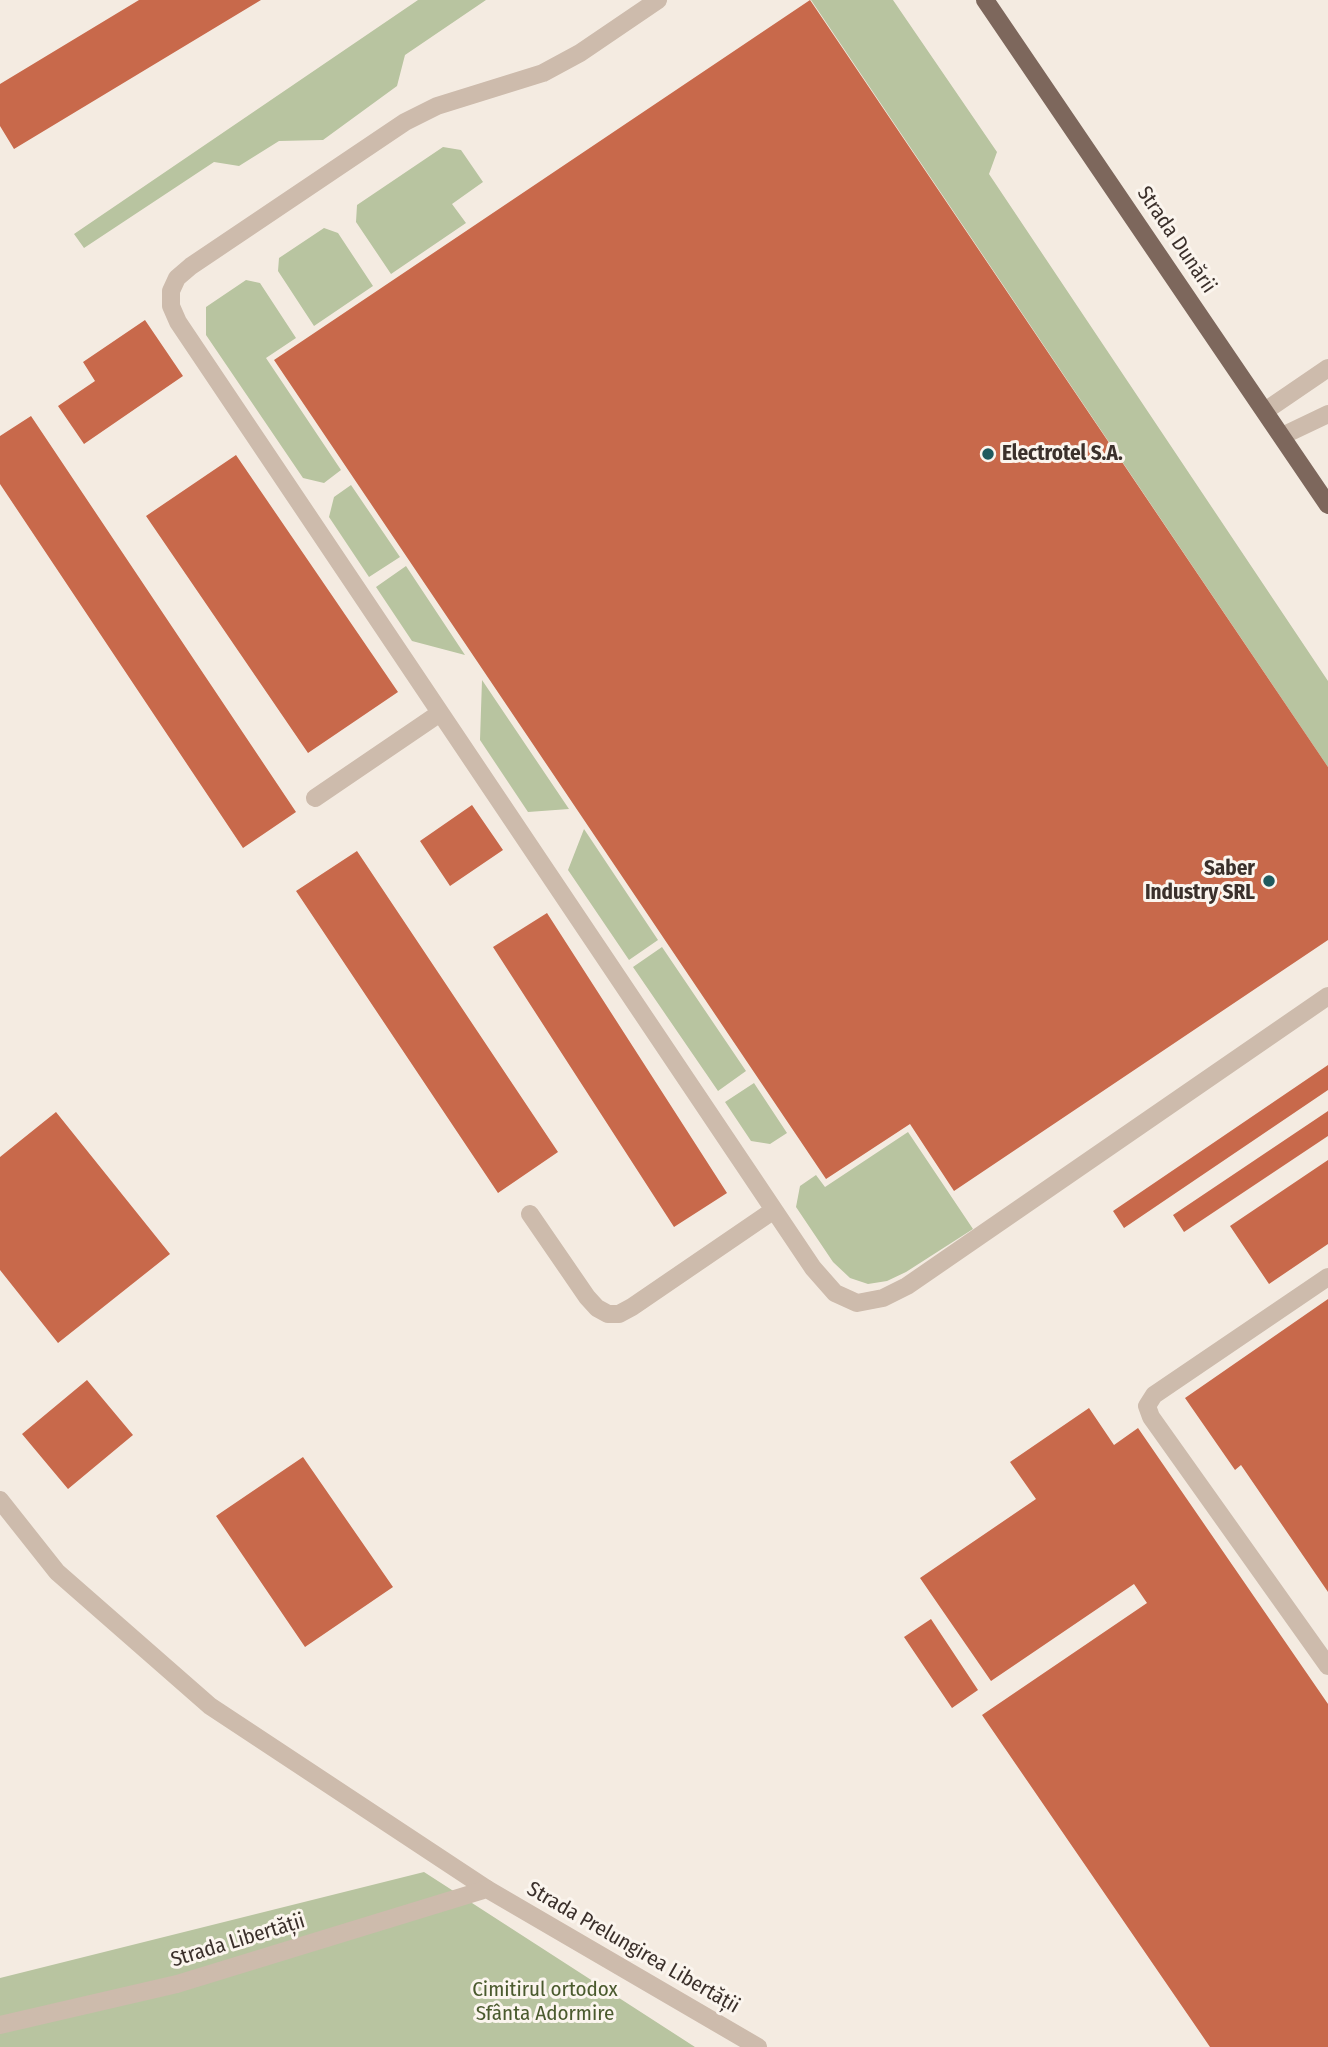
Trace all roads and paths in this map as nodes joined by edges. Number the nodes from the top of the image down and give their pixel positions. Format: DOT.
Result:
graph roads {
  1 [pos="658,0"];
  2 [pos="985,0"];
  3 [pos="1328,368"];
  4 [pos="1265,411"];
  5 [pos="1328,414"];
  6 [pos="1282,436"];
  7 [pos="1328,505"];
  8 [pos="440,713"];
  9 [pos="315,798"];
  10 [pos="1328,996"];
  11 [pos="774,1210"];
  12 [pos="530,1214"];
  13 [pos="1328,1277"];
  14 [pos="0,1500"];
  15 [pos="1328,1666"];
  16 [pos="486,1889"];
  17 [pos="0,2025"];
  18 [pos="758,2047"];
  1 -- 8 [label="street"];
  2 -- 4 [label="main road, Strada Dunării"];
  3 -- 4 [label="street"];
  4 -- 6 [label="main road, Strada Dunării"];
  5 -- 6 [label="street"];
  6 -- 7 [label="main road, Strada Dunării"];
  8 -- 9 [label="street"];
  8 -- 11 [label="street"];
  10 -- 11 [label="street"];
  11 -- 12 [label="street"];
  13 -- 15 [label="street"];
  14 -- 16 [label="street, Strada Prelungirea Libertății"];
  16 -- 17 [label="street, Strada Libertății"];
  16 -- 18 [label="street, Strada Prelungirea Libertății"];
}
